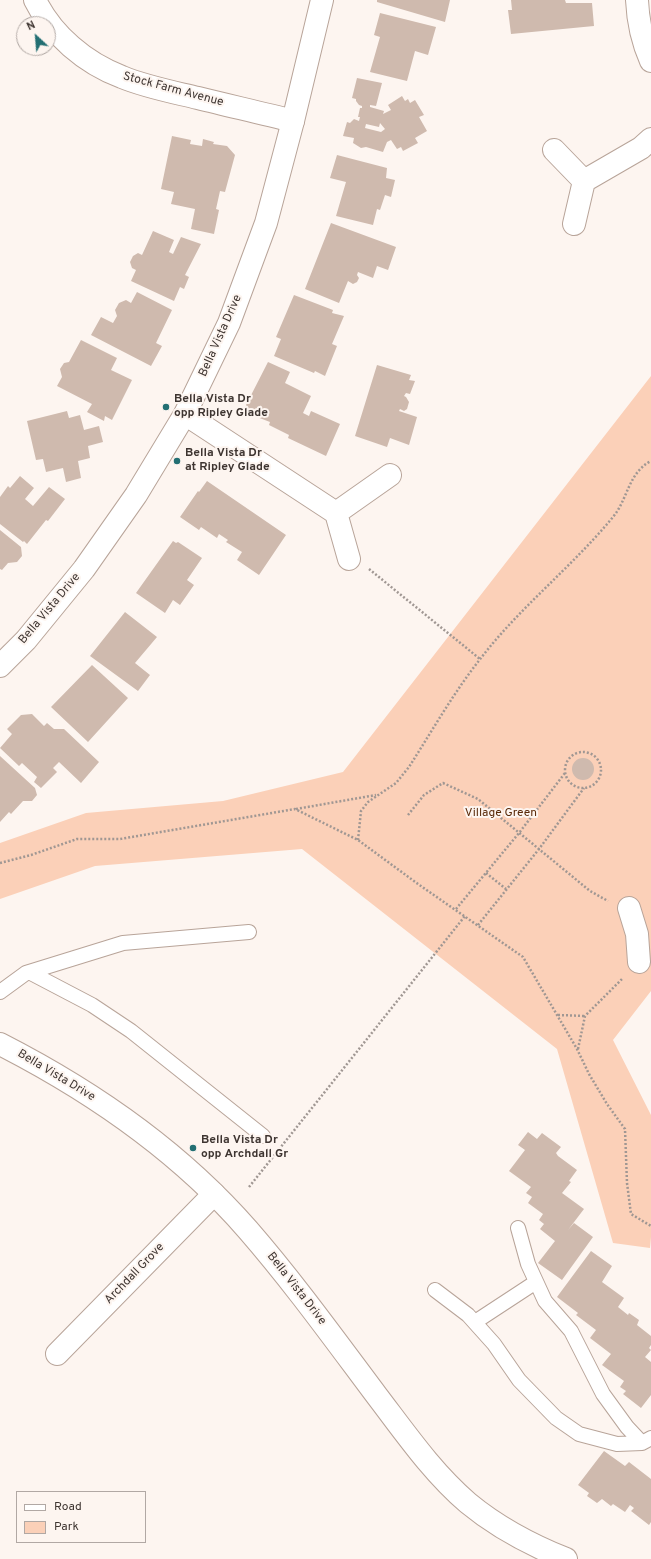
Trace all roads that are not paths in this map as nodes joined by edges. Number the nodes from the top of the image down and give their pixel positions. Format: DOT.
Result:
graph roads {
  1 [pos="35,0"];
  2 [pos="322,0"];
  3 [pos="637,0"];
  4 [pos="651,61"];
  5 [pos="293,121"];
  6 [pos="651,139"];
  7 [pos="554,150"];
  8 [pos="584,181"];
  9 [pos="574,224"];
  10 [pos="186,414"];
  11 [pos="390,476"];
  12 [pos="336,513"];
  13 [pos="349,559"];
  14 [pos="0,666"];
  15 [pos="629,908"];
  16 [pos="249,932"];
  17 [pos="639,962"];
  18 [pos="29,972"];
  19 [pos="0,992"];
  20 [pos="0,1044"];
  21 [pos="263,1136"];
  22 [pos="214,1194"];
  23 [pos="518,1228"];
  24 [pos="536,1282"];
  25 [pos="435,1290"];
  26 [pos="475,1322"];
  27 [pos="57,1354"];
  28 [pos="647,1440"];
  29 [pos="566,1559"];
  1 -- 5 [label="street, Stock Farm Avenue"];
  2 -- 5 [label="street, Bella Vista Drive"];
  3 -- 4 [label="street"];
  5 -- 10 [label="street, Bella Vista Drive"];
  6 -- 8 [label="street"];
  7 -- 8 [label="street"];
  8 -- 9 [label="street"];
  10 -- 12 [label="street"];
  10 -- 14 [label="street, Bella Vista Drive"];
  11 -- 12 [label="street"];
  12 -- 13 [label="street"];
  15 -- 17 [label="street"];
  16 -- 18 [label="lane"];
  18 -- 19 [label="lane"];
  18 -- 21 [label="lane"];
  20 -- 22 [label="street, Bella Vista Drive"];
  22 -- 27 [label="street, Archdall Grove"];
  22 -- 29 [label="street, Bella Vista Drive"];
  23 -- 24 [label="lane"];
  24 -- 26 [label="lane"];
  24 -- 28 [label="lane"];
  25 -- 26 [label="lane"];
  26 -- 28 [label="lane"];
}
